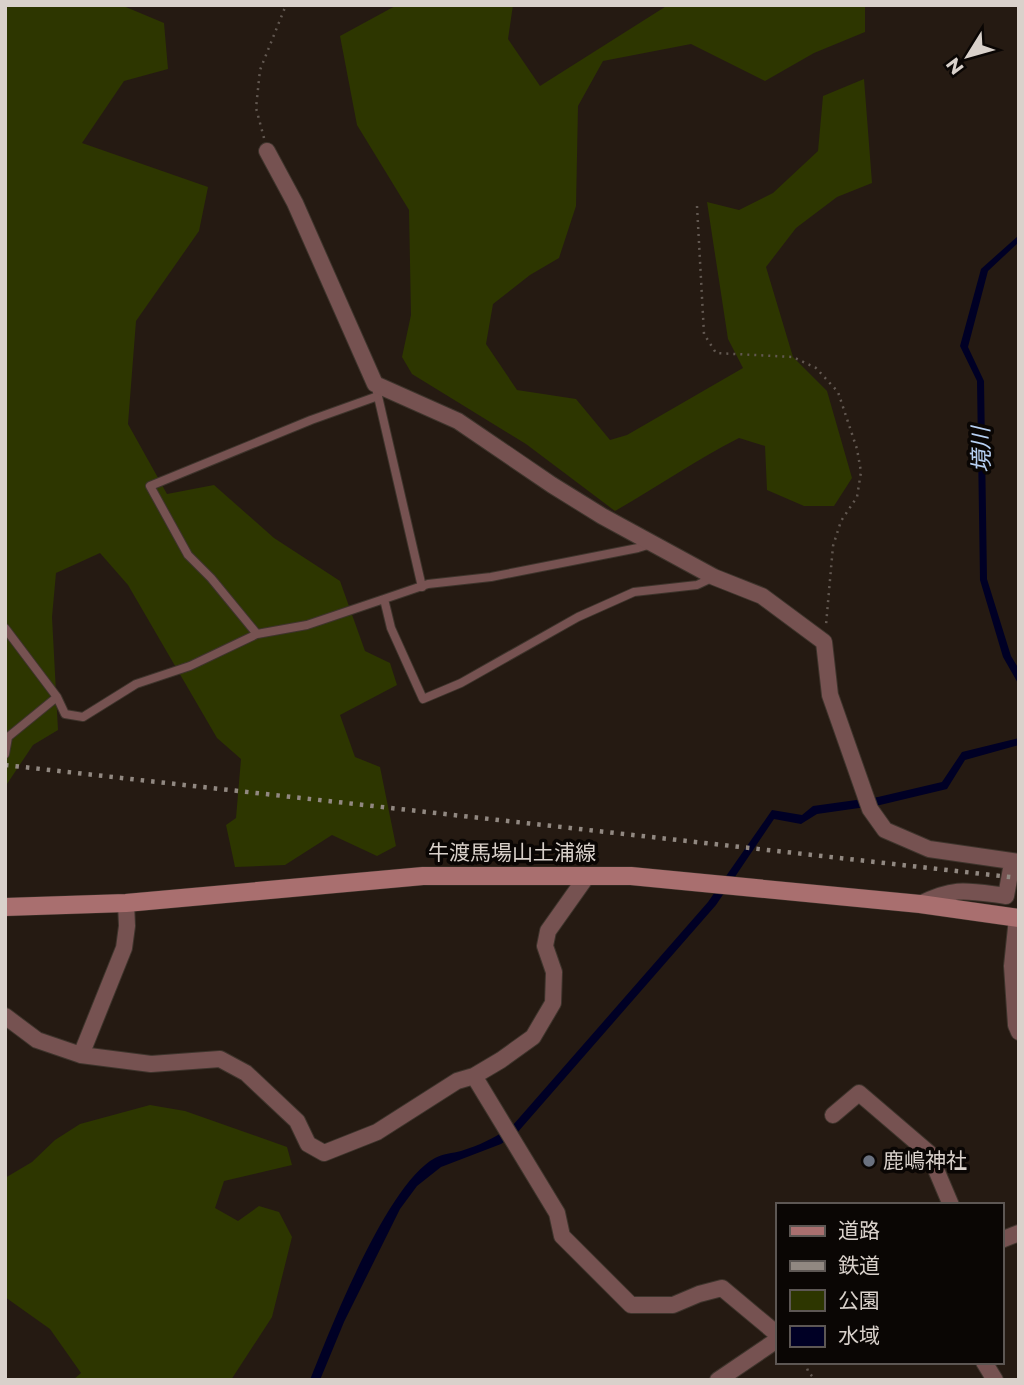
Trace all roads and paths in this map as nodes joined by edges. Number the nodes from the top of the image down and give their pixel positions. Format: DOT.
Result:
graph roads {
  1 [pos="286,5"];
  2 [pos="267,151"];
  3 [pos="697,206"];
  4 [pos="376,390"];
  5 [pos="652,543"];
  6 [pos="714,577"];
  7 [pos="422,587"];
  8 [pos="384,599"];
  9 [pos="5,628"];
  10 [pos="257,634"];
  11 [pos="824,642"];
  12 [pos="57,697"];
  13 [pos="5,754"];
  14 [pos="1015,863"];
  15 [pos="587,876"];
  16 [pos="1012,896"];
  17 [pos="125,903"];
  18 [pos="920,904"];
  19 [pos="5,907"];
  20 [pos="1018,918"];
  21 [pos="5,1016"];
  22 [pos="1019,1032"];
  23 [pos="81,1055"];
  24 [pos="474,1076"];
  25 [pos="833,1115"];
  26 [pos="950,1203"];
  27 [pos="776,1333"];
  28 [pos="776,1341"];
  29 [pos="806,1364"];
  30 [pos="985,1364"];
  31 [pos="718,1380"];
  32 [pos="814,1380"];
  33 [pos="995,1380"];
  1 -- 2 [label="path"];
  2 -- 4 [label="street"];
  3 -- 11 [label="path"];
  4 -- 5 [label="street"];
  4 -- 7 [label="lane"];
  4 -- 10 [label="lane"];
  5 -- 6 [label="street"];
  5 -- 7 [label="lane"];
  6 -- 8 [label="lane"];
  6 -- 11 [label="street"];
  7 -- 8 [label="lane"];
  8 -- 10 [label="lane"];
  9 -- 12 [label="lane"];
  10 -- 12 [label="lane"];
  11 -- 14 [label="street"];
  12 -- 13 [label="lane"];
  14 -- 16 [label="street"];
  15 -- 17 [label="main road, 牛渡馬場山土浦線"];
  15 -- 18 [label="main road, 牛渡馬場山土浦線"];
  15 -- 24 [label="street"];
  16 -- 18 [label="street"];
  17 -- 19 [label="main road, 牛渡馬場山土浦線"];
  17 -- 23 [label="street"];
  18 -- 20 [label="main road, 牛渡馬場山土浦線"];
  20 -- 22 [label="street"];
  21 -- 23 [label="street"];
  23 -- 24 [label="street"];
  24 -- 27 [label="street"];
  25 -- 26 [label="street"];
  28 -- 31 [label="street"];
  29 -- 32 [label="path"];
  30 -- 33 [label="street"];
}
